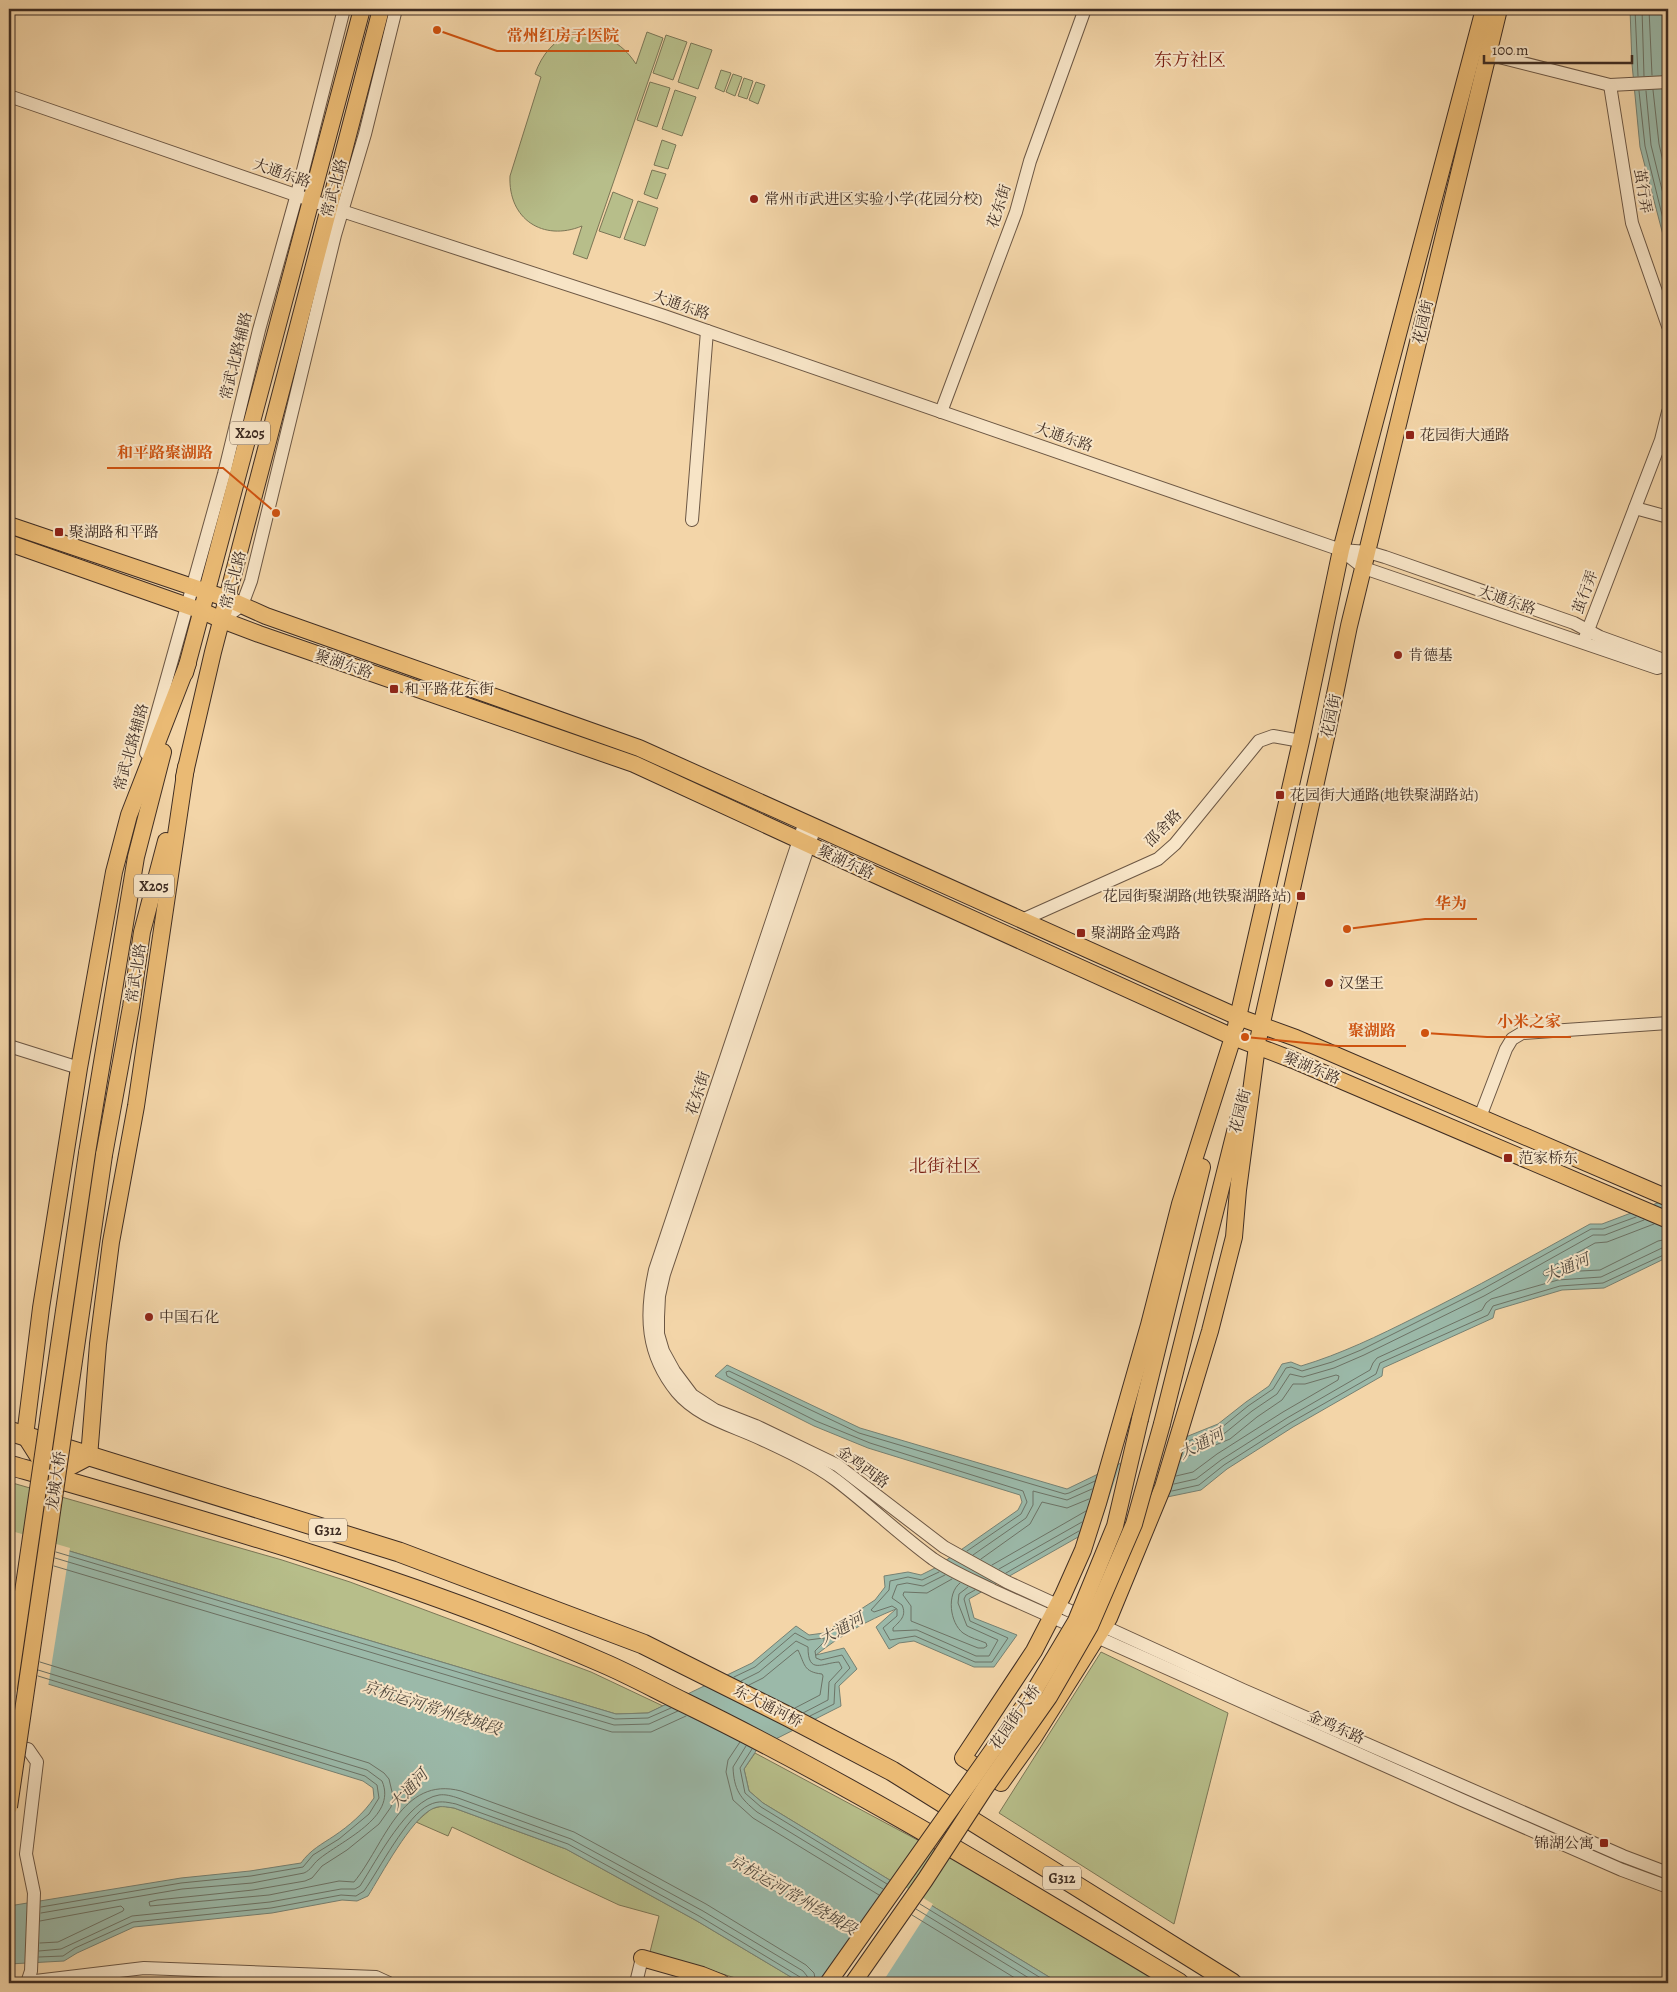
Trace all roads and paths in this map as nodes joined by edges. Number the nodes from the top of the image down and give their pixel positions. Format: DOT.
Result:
graph roads {
  1 [pos="344,9"];
  2 [pos="362,9"];
  3 [pos="381,9"];
  4 [pos="396,9"];
  5 [pos="1085,9"];
  6 [pos="1484,9"];
  7 [pos="1499,9"];
  8 [pos="1487,54"];
  9 [pos="1668,82"];
  10 [pos="1610,86"];
  11 [pos="9,96"];
  12 [pos="297,194"];
  13 [pos="312,200"];
  14 [pos="335,208"];
  15 [pos="1668,326"];
  16 [pos="708,331"];
  17 [pos="941,412"];
  18 [pos="1668,412"];
  19 [pos="1635,508"];
  20 [pos="1668,517"];
  21 [pos="692,520"];
  22 [pos="9,525"];
  23 [pos="9,543"];
  24 [pos="1340,550"];
  25 [pos="1368,552"];
  26 [pos="1364,568"];
  27 [pos="200,589"];
  28 [pos="235,602"];
  29 [pos="195,608"];
  30 [pos="222,620"];
  31 [pos="1587,631"];
  32 [pos="1583,643"];
  33 [pos="188,663"];
  34 [pos="1668,666"];
  35 [pos="1301,740"];
  36 [pos="186,767"];
  37 [pos="129,815"];
  38 [pos="810,824"];
  39 [pos="804,843"];
  40 [pos="136,857"];
  41 [pos="1022,920"];
  42 [pos="1238,1017"];
  43 [pos="1668,1023"];
  44 [pos="1261,1026"];
  45 [pos="1233,1037"];
  46 [pos="9,1046"];
  47 [pos="1256,1046"];
  48 [pos="79,1068"];
  49 [pos="1480,1117"];
  50 [pos="87,1153"];
  51 [pos="104,1155"];
  52 [pos="1665,1197"];
  53 [pos="1668,1220"];
  54 [pos="670,1373"];
  55 [pos="1140,1419"];
  56 [pos="1162,1424"];
  57 [pos="17,1434"];
  58 [pos="89,1456"];
  59 [pos="9,1465"];
  60 [pos="50,1477"];
  61 [pos="1007,1582"];
  62 [pos="994,1591"];
  63 [pos="1055,1612"];
  64 [pos="1100,1632"];
  65 [pos="9,1688"];
  66 [pos="9,1744"];
  67 [pos="9,1807"];
  68 [pos="1668,1873"];
  69 [pos="1668,1887"];
  70 [pos="639,1970"];
  71 [pos="28,1979"];
  72 [pos="389,1983"];
  73 [pos="693,1983"];
  74 [pos="722,1983"];
  75 [pos="828,1983"];
  76 [pos="852,1983"];
  77 [pos="1179,1983"];
  78 [pos="1232,1983"];
  1 -- 12 [label="street, 常武北路辅路"];
  2 -- 13 [label="main road, 常武北路 / X205"];
  3 -- 14 [label="main road, 常武北路 / X205"];
  4 -- 14 [label="street"];
  5 -- 17 [label="street, 花东街"];
  6 -- 24 [label="main road, 花园街"];
  7 -- 8 [label="main road, 花园街"];
  8 -- 10 [label="street"];
  8 -- 25 [label="main road, 花园街"];
  9 -- 10 [label="street"];
  10 -- 15 [label="street, 茧行弄"];
  11 -- 12 [label="street, 大通东路"];
  12 -- 13 [label="street, 大通东路"];
  12 -- 27 [label="street, 常武北路辅路"];
  13 -- 14 [label="street, 大通东路"];
  13 -- 27 [label="main road, 常武北路 / X205"];
  14 -- 16 [label="street, 大通东路"];
  14 -- 28 [label="main road, 常武北路 / X205"];
  16 -- 17 [label="street, 大通东路"];
  16 -- 21 [label="street"];
  17 -- 24 [label="street, 大通东路"];
  18 -- 19 [label="street, 茧行弄"];
  19 -- 20 [label="street"];
  19 -- 31 [label="street, 茧行弄"];
  22 -- 27 [label="main road, 聚湖东路"];
  23 -- 29 [label="main road, 聚湖东路"];
  24 -- 25 [label="street, 大通东路"];
  24 -- 26 [label="street, 大通东路"];
  24 -- 35 [label="main road, 花园街"];
  25 -- 26 [label="main road, 花园街"];
  25 -- 31 [label="street, 大通东路"];
  26 -- 32 [label="street, 大通东路"];
  26 -- 44 [label="main road, 花园街"];
  27 -- 28 [label="main road, 聚湖东路"];
  27 -- 29 [label="main road, 常武北路 / X205"];
  28 -- 30 [label="main road, 常武北路 / X205"];
  28 -- 38 [label="main road, 聚湖东路"];
  29 -- 30 [label="main road, 聚湖东路"];
  29 -- 33 [label="main road, 常武北路 / X205"];
  29 -- 37 [label="street, 常武北路辅路"];
  30 -- 36 [label="main road, 常武北路 / X205"];
  30 -- 39 [label="main road, 聚湖东路"];
  31 -- 32 [label="street, 茧行弄"];
  31 -- 34 [label="street, 大通东路"];
  32 -- 34 [label="street, 大通东路"];
  33 -- 37 [label="main road"];
  33 -- 40 [label="main road, 常武北路 / X205"];
  35 -- 41 [label="street, 邵舍路"];
  35 -- 42 [label="main road, 花园街"];
  36 -- 51 [label="main road, 常武北路 / X205"];
  36 -- 58 [label="main road"];
  37 -- 40 [label="street, 常武北路辅路"];
  37 -- 48 [label="main road"];
  38 -- 39 [label="street, 花东街"];
  38 -- 41 [label="main road, 聚湖东路"];
  39 -- 45 [label="main road, 聚湖东路"];
  39 -- 54 [label="street, 花东街"];
  40 -- 50 [label="main road, 常武北路 / X205"];
  41 -- 42 [label="main road, 聚湖东路"];
  42 -- 44 [label="main road, 聚湖东路"];
  42 -- 45 [label="main road, 花园街"];
  43 -- 49 [label="street"];
  44 -- 47 [label="main road, 花园街"];
  44 -- 49 [label="main road, 聚湖东路"];
  45 -- 47 [label="main road, 聚湖东路"];
  45 -- 55 [label="main road, 花园街"];
  45 -- 63 [label="main road"];
  46 -- 48 [label="street"];
  47 -- 53 [label="main road, 聚湖东路"];
  47 -- 56 [label="main road, 花园街"];
  47 -- 64 [label="main road"];
  48 -- 57 [label="main road"];
  49 -- 52 [label="main road, 聚湖东路"];
  50 -- 65 [label="main road, 龙城大桥, bridge"];
  51 -- 67 [label="main road, 龙城大桥, bridge"];
  54 -- 61 [label="street, 金鸡西路"];
  54 -- 62 [label="street, 金鸡西路"];
  55 -- 75 [label="main road, 花园街大桥, bridge"];
  56 -- 76 [label="main road, 花园街大桥, bridge"];
  57 -- 58 [label="highway, G312"];
  57 -- 60 [label="main road"];
  58 -- 60 [label="main road"];
  58 -- 78 [label="highway, 东大通河桥 / G312"];
  59 -- 60 [label="highway, G312"];
  60 -- 77 [label="highway, G312"];
  61 -- 63 [label="street, 金鸡东路"];
  62 -- 63 [label="street, 金鸡东路"];
  63 -- 64 [label="street, 金鸡东路"];
  63 -- 64 [label="main road"];
  64 -- 68 [label="street, 金鸡东路"];
  64 -- 69 [label="street, 金鸡东路"];
  66 -- 71 [label="street"];
  70 -- 73 [label="main road"];
  70 -- 74 [label="main road"];
  71 -- 72 [label="street"];
}
